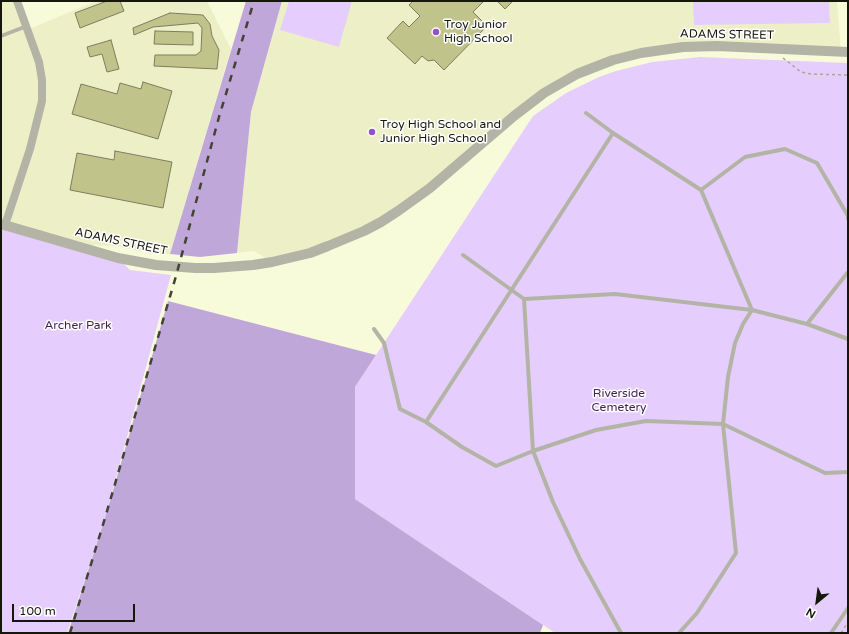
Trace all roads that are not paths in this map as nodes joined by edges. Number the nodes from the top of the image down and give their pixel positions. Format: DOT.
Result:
graph roads {
  1 [pos="17,1"];
  2 [pos="27,25"];
  3 [pos="1,36"];
  4 [pos="848,52"];
  5 [pos="586,113"];
  6 [pos="613,133"];
  7 [pos="701,190"];
  8 [pos="848,215"];
  9 [pos="848,219"];
  10 [pos="3,224"];
  11 [pos="463,256"];
  12 [pos="848,272"];
  13 [pos="511,290"];
  14 [pos="524,299"];
  15 [pos="752,310"];
  16 [pos="807,324"];
  17 [pos="374,330"];
  18 [pos="848,339"];
  19 [pos="426,422"];
  20 [pos="723,424"];
  21 [pos="533,451"];
  22 [pos="848,472"];
  23 [pos="848,608"];
  24 [pos="621,633"];
  25 [pos="680,633"];
  26 [pos="832,633"];
  1 -- 2 [label="street"];
  2 -- 3 [label="lane"];
  2 -- 10 [label="street"];
  4 -- 10 [label="street, ADAMS STREET"];
  5 -- 6 [label="lane"];
  6 -- 7 [label="lane"];
  6 -- 13 [label="lane"];
  7 -- 8 [label="lane"];
  7 -- 15 [label="lane"];
  8 -- 9 [label="lane"];
  11 -- 13 [label="lane"];
  12 -- 16 [label="lane"];
  13 -- 14 [label="lane"];
  13 -- 19 [label="lane"];
  14 -- 15 [label="lane"];
  14 -- 21 [label="lane"];
  15 -- 16 [label="lane"];
  15 -- 20 [label="lane"];
  16 -- 18 [label="lane"];
  17 -- 19 [label="lane"];
  19 -- 21 [label="lane"];
  20 -- 21 [label="lane"];
  20 -- 22 [label="lane"];
  20 -- 25 [label="lane"];
  21 -- 24 [label="lane"];
  23 -- 26 [label="lane"];
}
